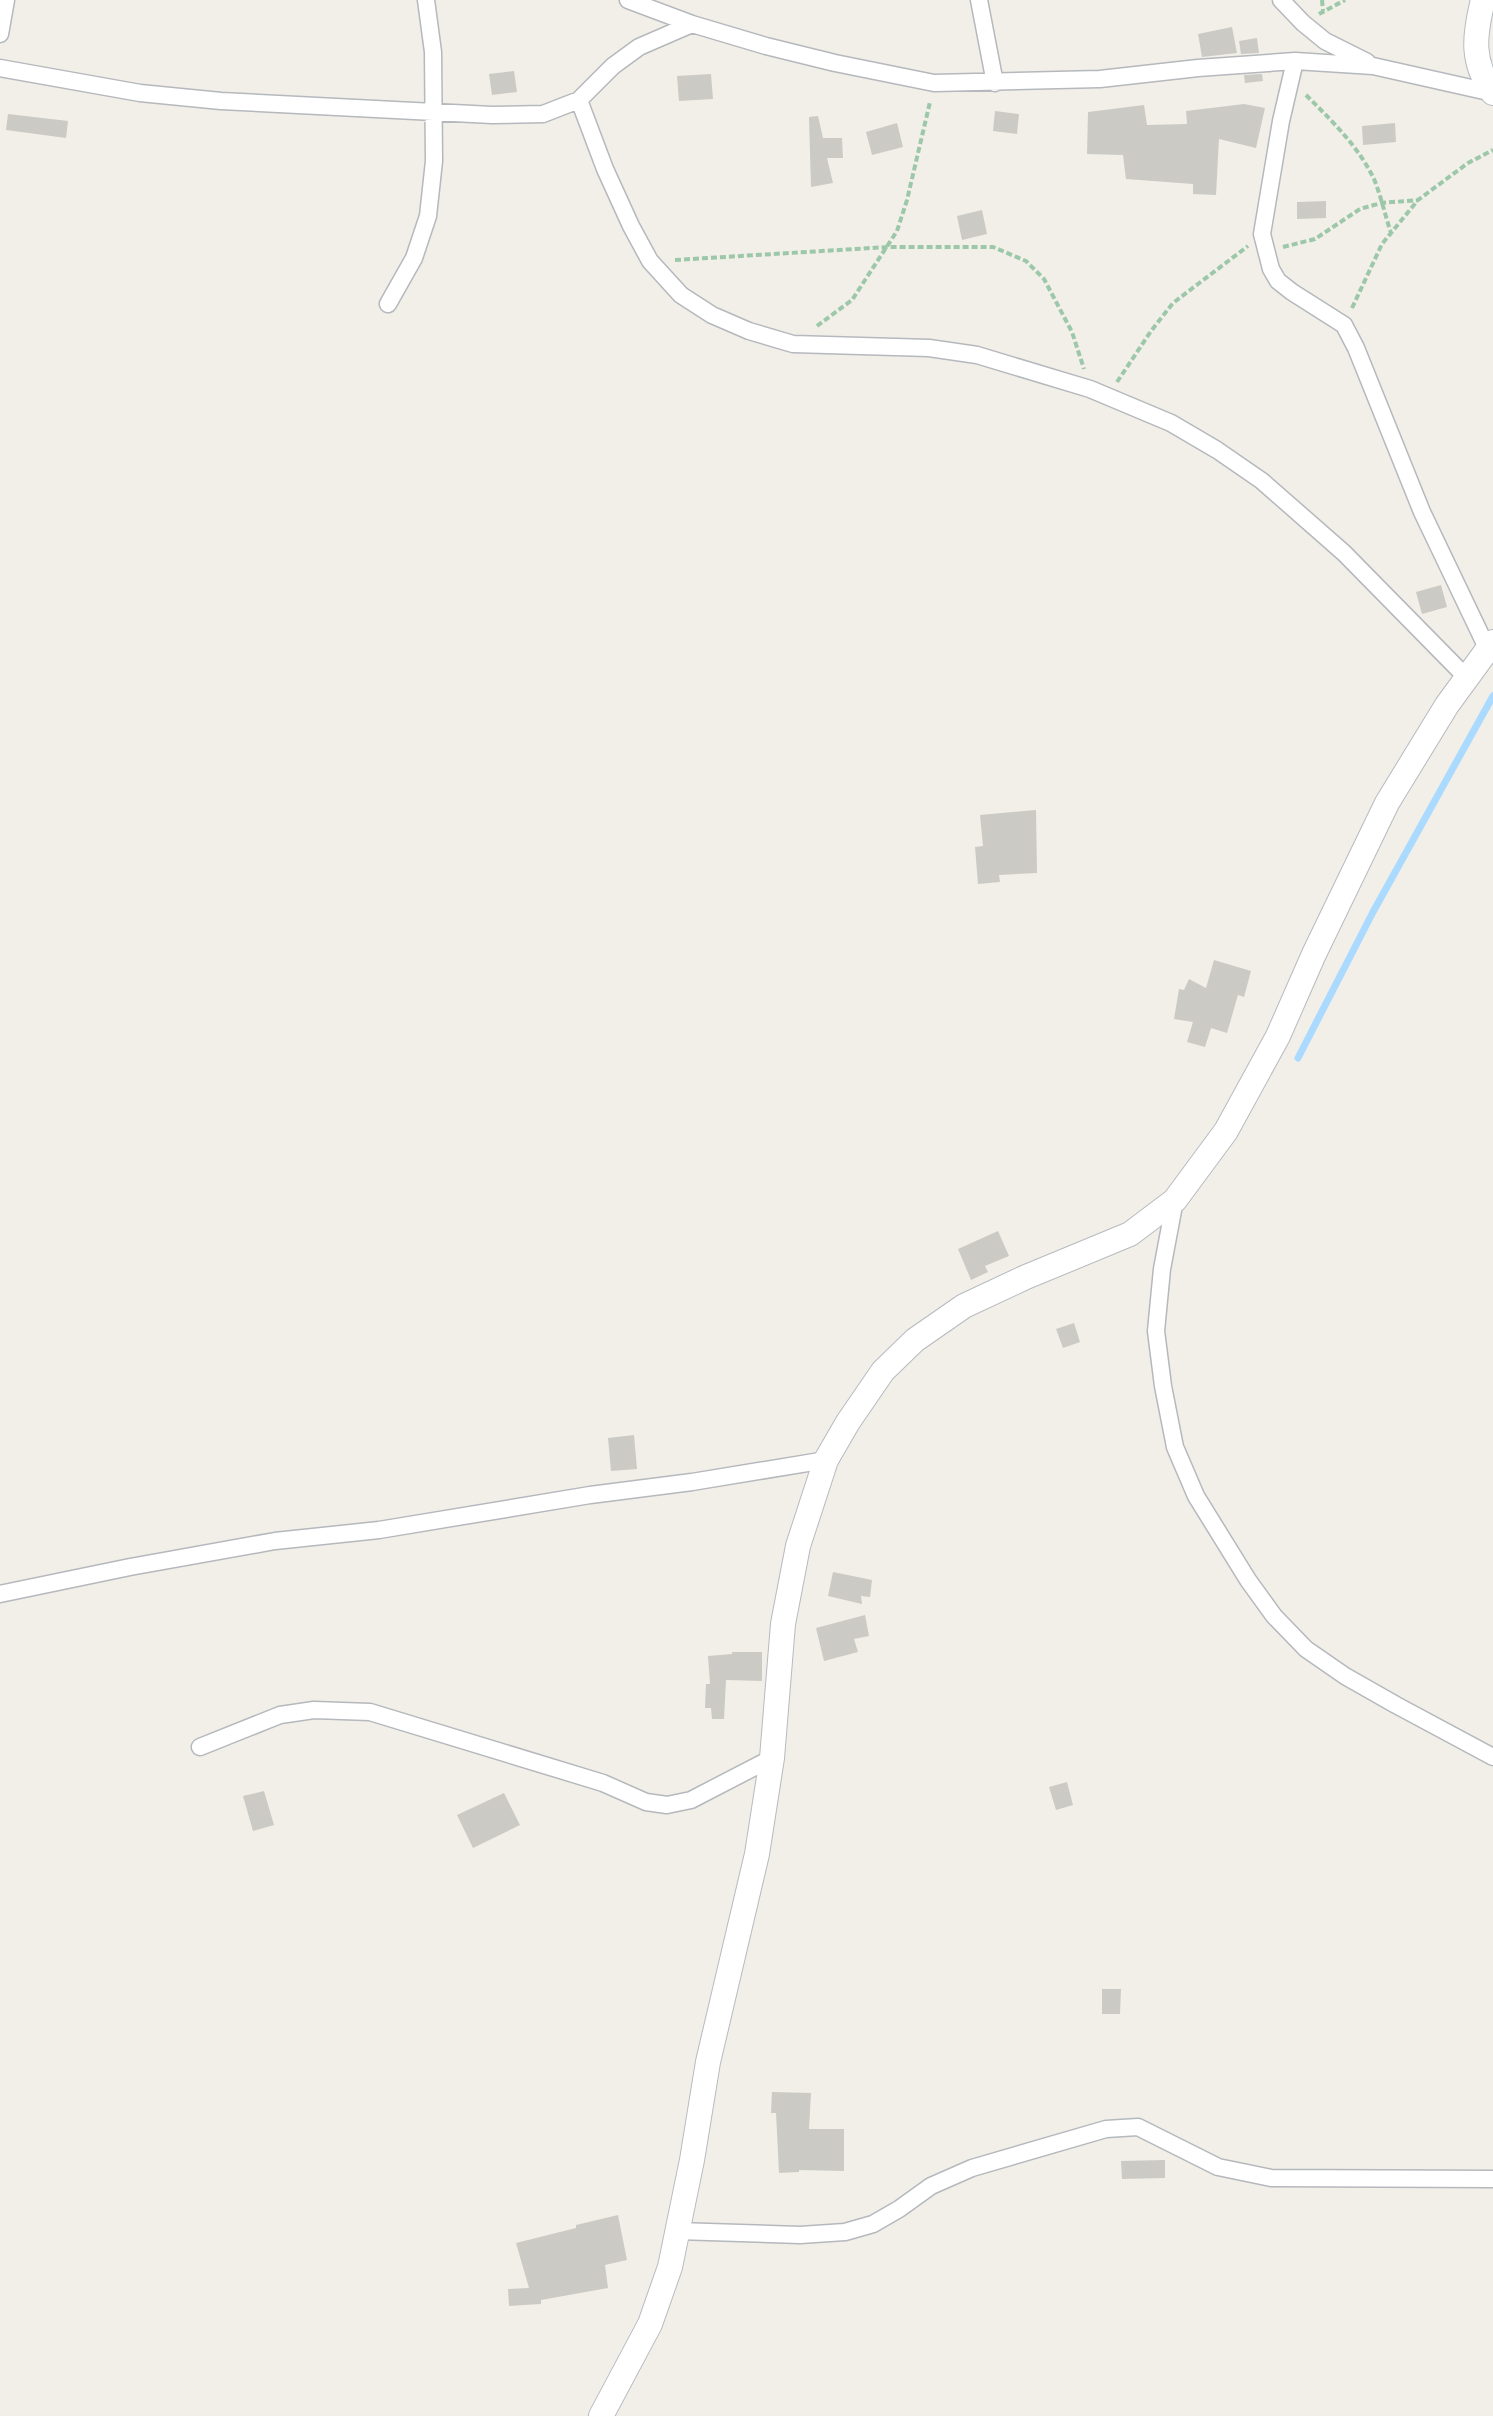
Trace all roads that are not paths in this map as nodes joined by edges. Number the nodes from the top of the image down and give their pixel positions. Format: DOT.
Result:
graph roads {
  1 [pos="6,0"];
  2 [pos="426,0"];
  3 [pos="628,0"];
  4 [pos="979,0"];
  5 [pos="1281,0"];
  6 [pos="1483,0"];
  7 [pos="692,24"];
  8 [pos="0,34"];
  9 [pos="1295,61"];
  10 [pos="1373,66"];
  11 [pos="0,68"];
  12 [pos="995,83"];
  13 [pos="1493,93"];
  14 [pos="579,100"];
  15 [pos="432,112"];
  16 [pos="388,304"];
  17 [pos="1490,645"];
  18 [pos="1467,678"];
  19 [pos="1175,1200"];
  20 [pos="826,1460"];
  21 [pos="0,1594"];
  22 [pos="200,1747"];
  23 [pos="1493,1757"];
  24 [pos="772,1758"];
  25 [pos="1493,2178"];
  26 [pos="677,2231"];
  27 [pos="601,2416"];
  1 -- 8 [label="street"];
  2 -- 15 [label="street"];
  3 -- 7 [label="street"];
  4 -- 12 [label="street"];
  5 -- 10 [label="street"];
  6 -- 13 [label="street"];
  7 -- 12 [label="street"];
  7 -- 14 [label="street"];
  9 -- 10 [label="street"];
  9 -- 12 [label="street"];
  9 -- 17 [label="street"];
  10 -- 13 [label="street"];
  11 -- 15 [label="street"];
  14 -- 15 [label="street"];
  14 -- 18 [label="street"];
  15 -- 16 [label="street"];
  17 -- 18 [label="street"];
  18 -- 19 [label="street"];
  19 -- 20 [label="street"];
  19 -- 23 [label="street"];
  20 -- 21 [label="street"];
  20 -- 24 [label="street"];
  22 -- 24 [label="street"];
  24 -- 26 [label="street"];
  25 -- 26 [label="street"];
  26 -- 27 [label="street"];
}
